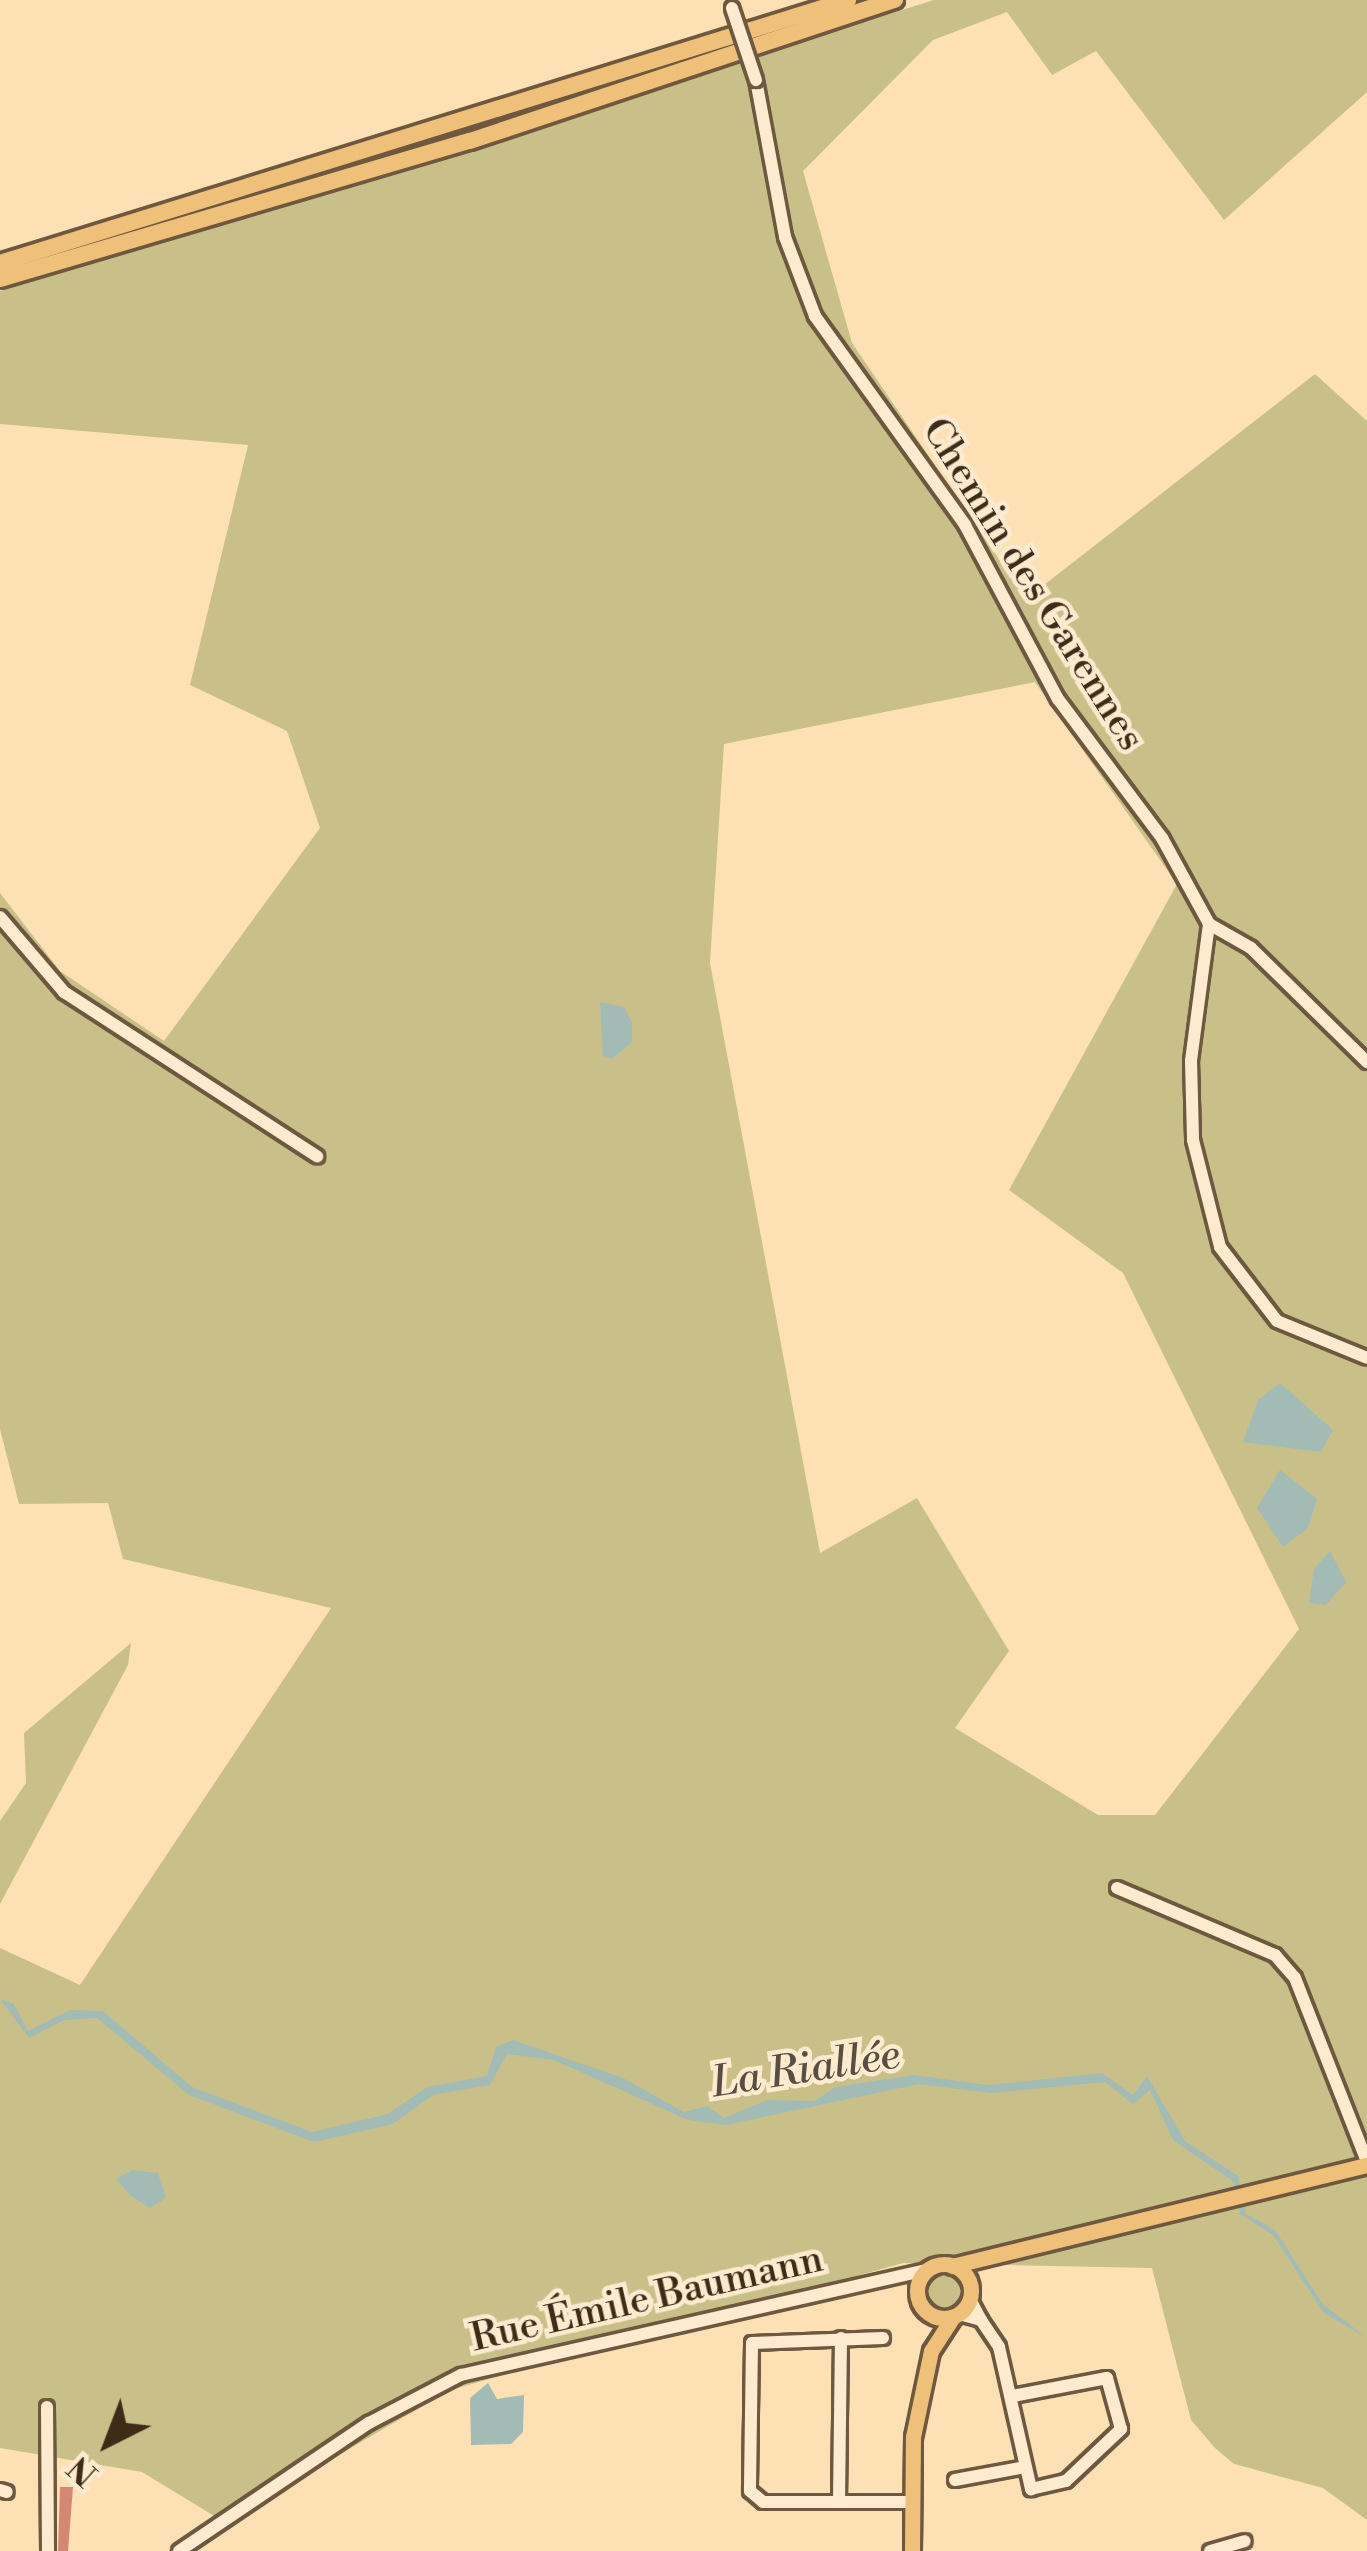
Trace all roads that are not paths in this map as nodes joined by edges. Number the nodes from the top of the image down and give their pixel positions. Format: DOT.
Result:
graph roads {
  1 [pos="848,0"];
  2 [pos="895,0"];
  3 [pos="731,4"];
  4 [pos="0,263"];
  5 [pos="0,279"];
  6 [pos="0,917"];
  7 [pos="1209,924"];
  8 [pos="1367,1062"];
  9 [pos="317,1156"];
  10 [pos="1367,1358"];
  11 [pos="1117,1888"];
  12 [pos="1367,2163"];
  13 [pos="991,2251"];
  14 [pos="952,2266"];
  15 [pos="928,2270"];
  16 [pos="892,2275"];
  17 [pos="918,2287"];
  18 [pos="970,2292"];
  19 [pos="926,2311"];
  20 [pos="956,2315"];
  21 [pos="981,2320"];
  22 [pos="841,2338"];
  23 [pos="884,2338"];
  24 [pos="931,2350"];
  25 [pos="1013,2396"];
  26 [pos="47,2407"];
  27 [pos="1025,2467"];
  28 [pos="955,2480"];
  29 [pos="839,2501"];
  30 [pos="908,2502"];
  31 [pos="1245,2541"];
  32 [pos="910,2546"];
  33 [pos="48,2551"];
  34 [pos="179,2551"];
  35 [pos="1210,2551"];
  1 -- 4 [label="highway"];
  2 -- 5 [label="highway"];
  3 -- 7 [label="street, Chemin des Garennes, bridge"];
  6 -- 9 [label="street"];
  7 -- 8 [label="street"];
  7 -- 10 [label="street"];
  11 -- 12 [label="street"];
  12 -- 13 [label="main road"];
  13 -- 14 [label="main road"];
  13 -- 18 [label="main road"];
  14 -- 15 [label="main road"];
  14 -- 18 [label="main road"];
  15 -- 16 [label="street, Rue Émile Baumann"];
  15 -- 17 [label="main road"];
  16 -- 17 [label="street"];
  16 -- 34 [label="street, Rue Émile Baumann"];
  17 -- 19 [label="main road"];
  18 -- 20 [label="main road"];
  18 -- 21 [label="street"];
  19 -- 20 [label="main road"];
  19 -- 24 [label="main road"];
  20 -- 21 [label="street"];
  20 -- 24 [label="main road"];
  21 -- 25 [label="street"];
  22 -- 23 [label="street"];
  22 -- 29 [label="street"];
  22 -- 29 [label="street"];
  24 -- 30 [label="main road"];
  25 -- 27 [label="street"];
  25 -- 27 [label="street"];
  26 -- 33 [label="street"];
  27 -- 28 [label="street"];
  29 -- 30 [label="street"];
  30 -- 32 [label="main road"];
  31 -- 35 [label="street"];
}
